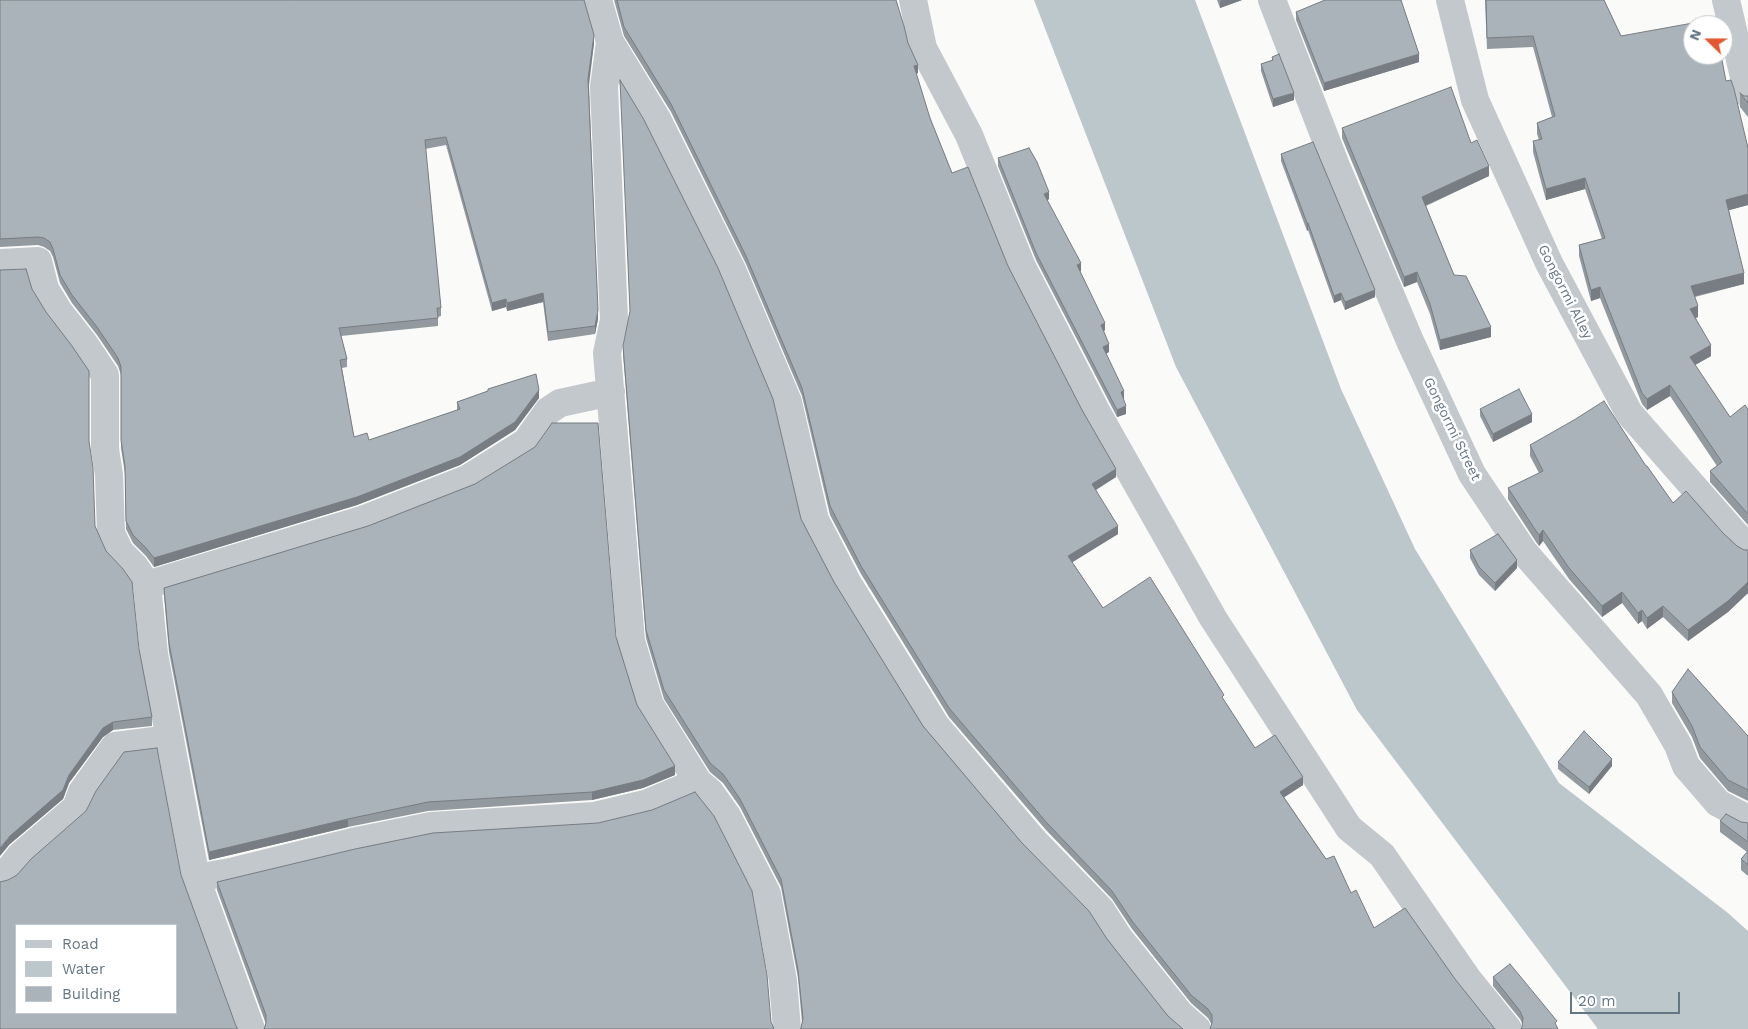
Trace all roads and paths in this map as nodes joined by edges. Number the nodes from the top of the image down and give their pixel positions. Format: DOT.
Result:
graph roads {
  1 [pos="598,0"];
  2 [pos="913,0"];
  3 [pos="1272,0"];
  4 [pos="1450,0"];
  5 [pos="1726,0"];
  6 [pos="610,42"];
  7 [pos="1748,94"];
  8 [pos="0,263"];
  9 [pos="611,392"];
  10 [pos="1748,546"];
  11 [pos="148,585"];
  12 [pos="170,739"];
  13 [pos="698,782"];
  14 [pos="1748,819"];
  15 [pos="0,875"];
  16 [pos="196,878"];
  17 [pos="1185,1024"];
  18 [pos="251,1029"];
  19 [pos="787,1029"];
  20 [pos="1508,1029"];
  1 -- 6 [label="street"];
  2 -- 20 [label="street"];
  3 -- 14 [label="street, Gongormi Street"];
  4 -- 10 [label="street, Gongormi Alley"];
  5 -- 7 [label="street"];
  6 -- 9 [label="street"];
  6 -- 17 [label="street"];
  8 -- 11 [label="street"];
  9 -- 11 [label="street"];
  9 -- 13 [label="street"];
  11 -- 12 [label="street"];
  12 -- 15 [label="street"];
  12 -- 16 [label="street"];
  13 -- 16 [label="street"];
  13 -- 19 [label="street"];
  16 -- 18 [label="street"];
}
